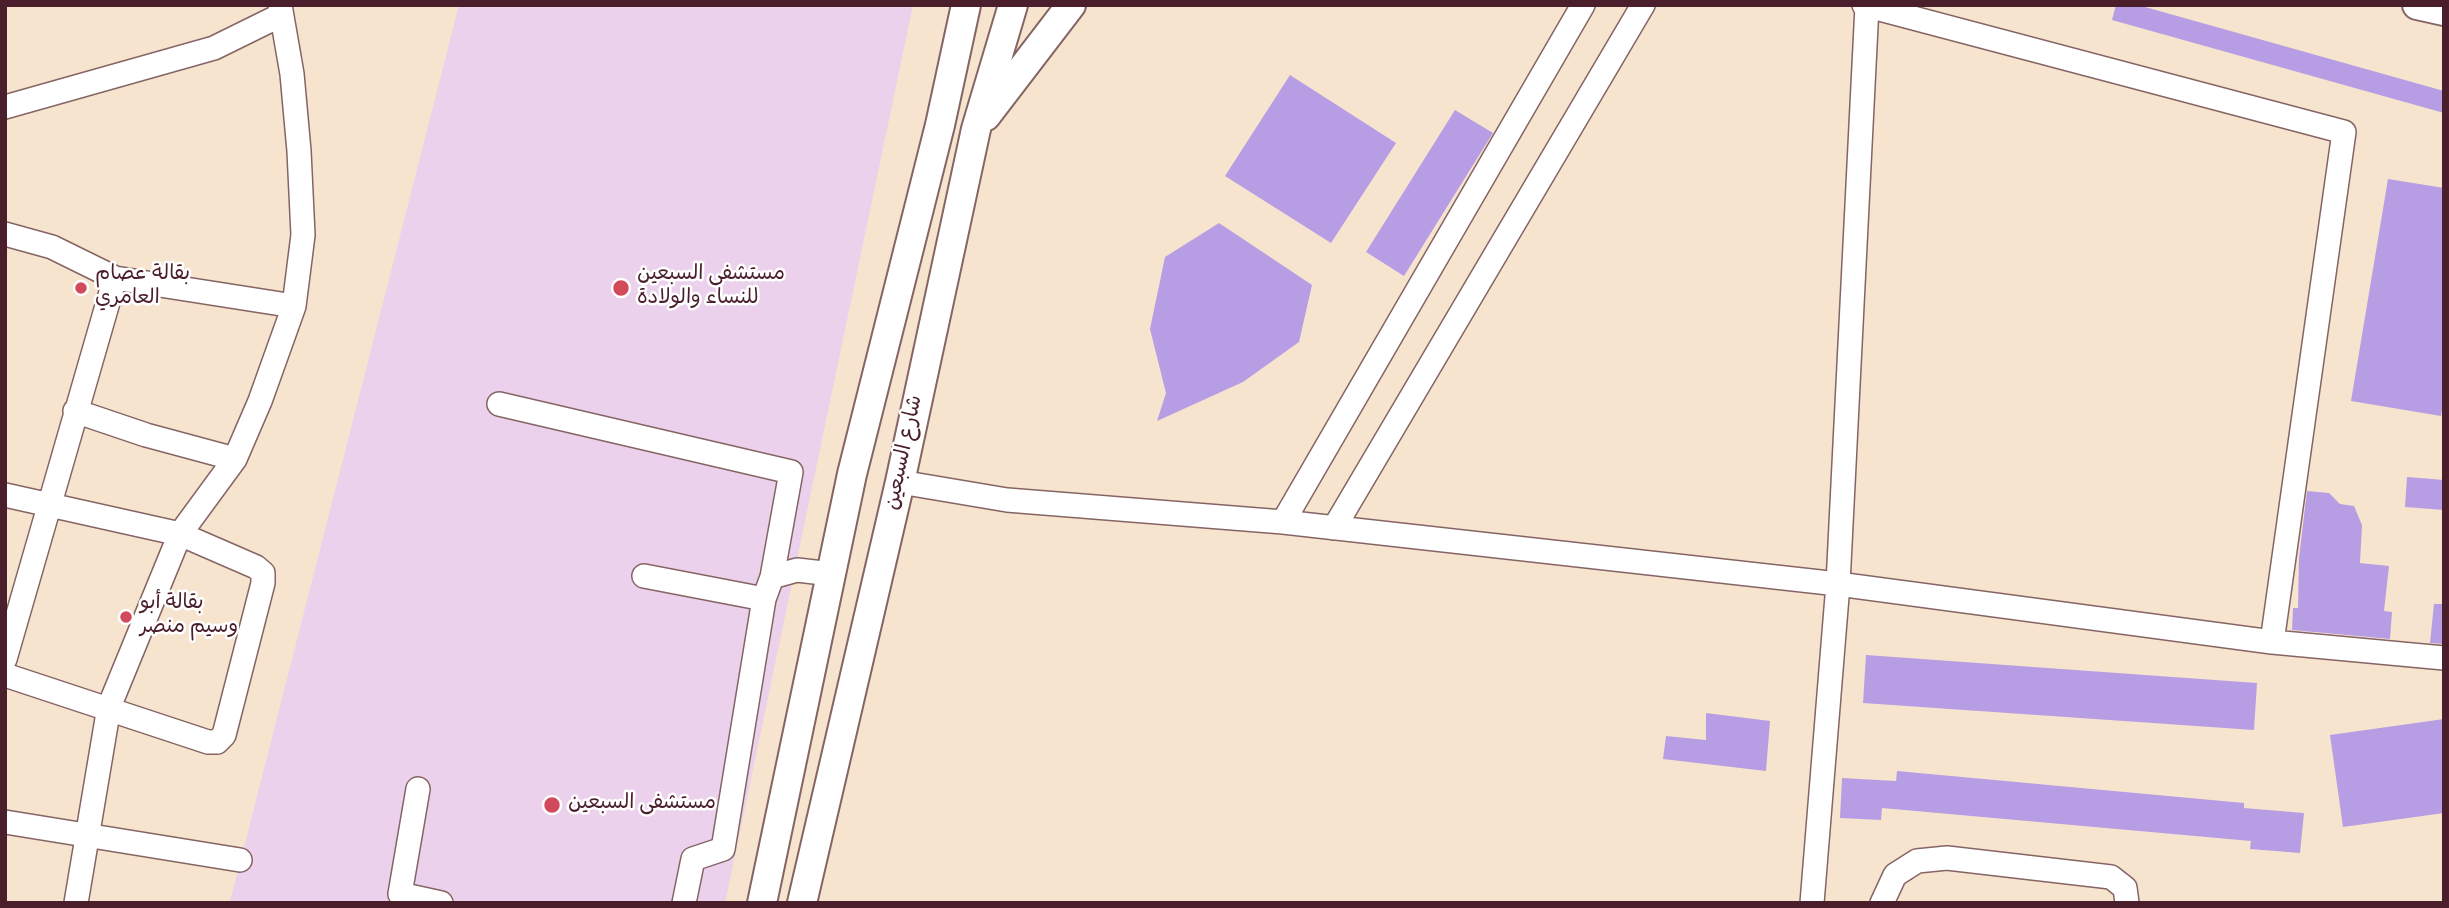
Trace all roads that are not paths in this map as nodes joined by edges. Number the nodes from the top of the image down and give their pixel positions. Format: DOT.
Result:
graph roads {
  1 [pos="967,5"];
  2 [pos="1013,5"];
  3 [pos="1071,5"];
  4 [pos="1583,5"];
  5 [pos="1643,5"];
  6 [pos="2417,5"];
  7 [pos="1866,6"];
  8 [pos="280,10"];
  9 [pos="2444,11"];
  10 [pos="5,107"];
  11 [pos="976,130"];
  12 [pos="5,234"];
  13 [pos="114,278"];
  14 [pos="294,306"];
  15 [pos="499,404"];
  16 [pos="75,411"];
  17 [pos="235,459"];
  18 [pos="900,482"];
  19 [pos="5,495"];
  20 [pos="47,506"];
  21 [pos="1283,522"];
  22 [pos="1334,528"];
  23 [pos="180,534"];
  24 [pos="832,574"];
  25 [pos="644,576"];
  26 [pos="772,577"];
  27 [pos="1838,584"];
  28 [pos="764,599"];
  29 [pos="2272,642"];
  30 [pos="2444,658"];
  31 [pos="5,659"];
  32 [pos="5,675"];
  33 [pos="109,707"];
  34 [pos="418,789"];
  35 [pos="5,822"];
  36 [pos="88,836"];
  37 [pos="240,860"];
  38 [pos="76,903"];
  39 [pos="441,903"];
  40 [pos="684,903"];
  41 [pos="761,903"];
  42 [pos="802,903"];
  43 [pos="1812,903"];
  44 [pos="1882,903"];
  45 [pos="2127,903"];
  1 -- 24 [label="main road"];
  2 -- 11 [label="main road, شارع السبعين"];
  3 -- 11 [label="main road"];
  4 -- 21 [label="street"];
  5 -- 22 [label="street"];
  6 -- 9 [label="main road"];
  7 -- 27 [label="street"];
  7 -- 29 [label="street"];
  8 -- 10 [label="street"];
  8 -- 14 [label="street"];
  11 -- 18 [label="main road, شارع السبعين"];
  12 -- 13 [label="street"];
  13 -- 14 [label="street"];
  13 -- 16 [label="street"];
  14 -- 17 [label="street"];
  15 -- 26 [label="street"];
  16 -- 17 [label="street"];
  16 -- 20 [label="street"];
  17 -- 23 [label="street"];
  18 -- 21 [label="street"];
  18 -- 42 [label="main road, شارع السبعين"];
  19 -- 20 [label="street"];
  20 -- 23 [label="street"];
  20 -- 31 [label="street"];
  21 -- 22 [label="street"];
  22 -- 27 [label="street"];
  23 -- 33 [label="street"];
  23 -- 33 [label="street"];
  24 -- 26 [label="street"];
  24 -- 41 [label="main road"];
  25 -- 28 [label="street"];
  26 -- 28 [label="street"];
  27 -- 29 [label="street"];
  27 -- 43 [label="street"];
  28 -- 40 [label="street"];
  29 -- 30 [label="street"];
  32 -- 33 [label="street"];
  33 -- 36 [label="street"];
  34 -- 39 [label="street"];
  35 -- 36 [label="street"];
  36 -- 37 [label="street"];
  36 -- 38 [label="street"];
  44 -- 45 [label="street"];
}
